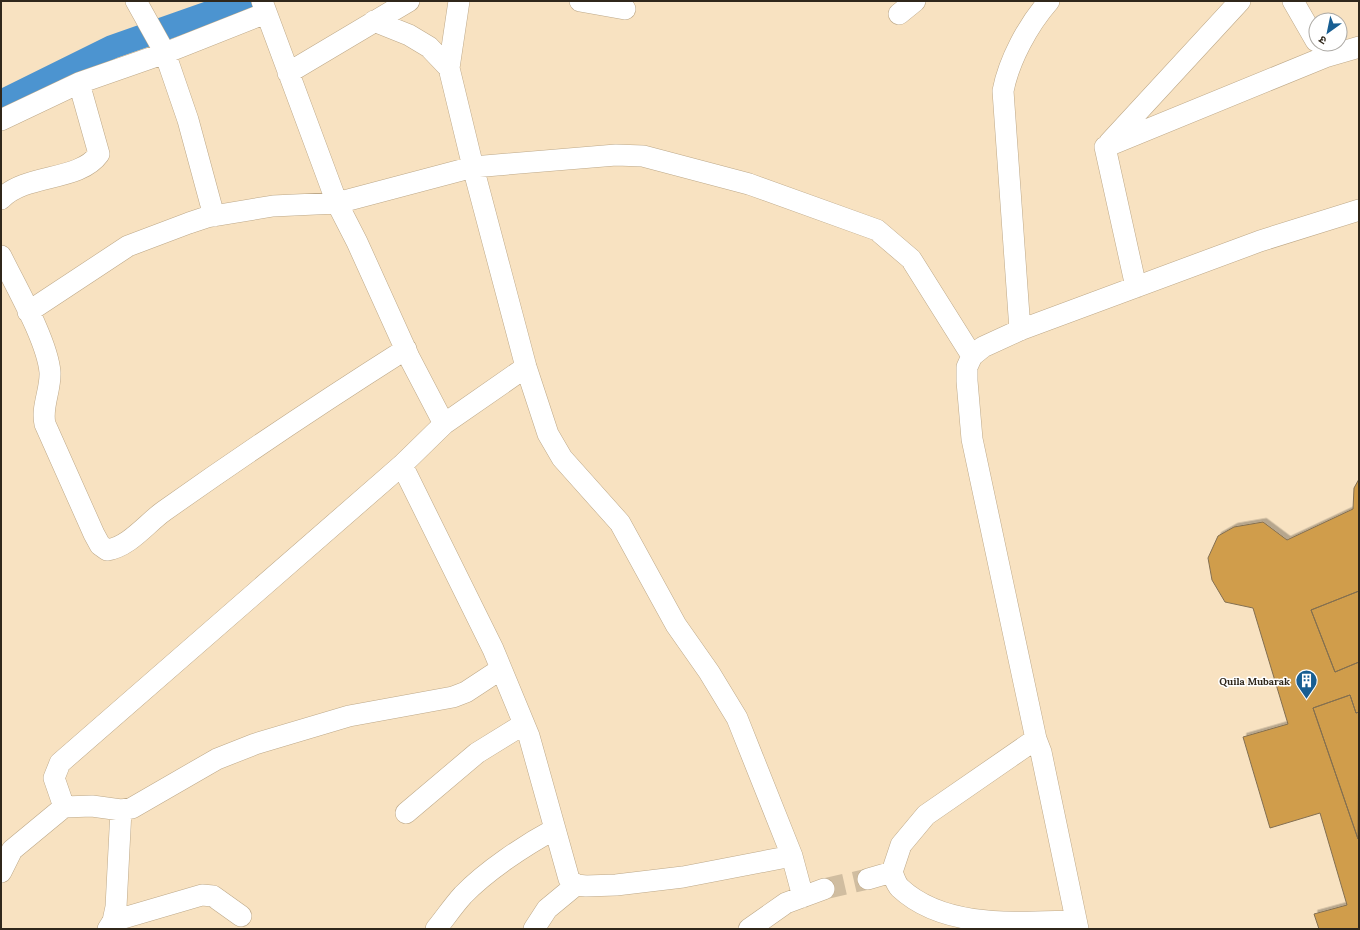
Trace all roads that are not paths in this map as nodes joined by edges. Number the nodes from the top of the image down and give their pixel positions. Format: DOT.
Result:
graph roads {
  1 [pos="136,1"];
  2 [pos="409,1"];
  3 [pos="459,1"];
  4 [pos="580,1"];
  5 [pos="915,1"];
  6 [pos="1049,1"];
  7 [pos="1240,1"];
  8 [pos="1293,1"];
  9 [pos="264,7"];
  10 [pos="625,9"];
  11 [pos="899,14"];
  12 [pos="374,21"];
  13 [pos="1308,27"];
  14 [pos="1348,47"];
  15 [pos="1359,47"];
  16 [pos="1309,52"];
  17 [pos="165,53"];
  18 [pos="449,68"];
  19 [pos="288,73"];
  20 [pos="79,83"];
  21 [pos="1,120"];
  22 [pos="1105,147"];
  23 [pos="473,167"];
  24 [pos="1,199"];
  25 [pos="337,203"];
  26 [pos="1359,210"];
  27 [pos="214,216"];
  28 [pos="1,256"];
  29 [pos="1136,287"];
  30 [pos="28,312"];
  31 [pos="1020,330"];
  32 [pos="406,349"];
  33 [pos="972,356"];
  34 [pos="526,367"];
  35 [pos="444,424"];
  36 [pos="402,465"];
  37 [pos="501,669"];
  38 [pos="524,724"];
  39 [pos="1036,739"];
  40 [pos="64,807"];
  41 [pos="121,810"];
  42 [pos="406,813"];
  43 [pos="554,829"];
  44 [pos="6,850"];
  45 [pos="792,856"];
  46 [pos="1,872"];
  47 [pos="892,872"];
  48 [pos="868,879"];
  49 [pos="576,885"];
  50 [pos="824,889"];
  51 [pos="803,897"];
  52 [pos="241,916"];
  53 [pos="111,925"];
  54 [pos="1077,925"];
  55 [pos="436,929"];
  56 [pos="534,929"];
  57 [pos="749,929"];
  1 -- 17 [label="street"];
  2 -- 12 [label="street"];
  3 -- 18 [label="street"];
  4 -- 10 [label="street"];
  5 -- 11 [label="street"];
  6 -- 31 [label="street"];
  7 -- 22 [label="street"];
  8 -- 13 [label="street"];
  9 -- 17 [label="street"];
  9 -- 19 [label="street"];
  12 -- 18 [label="street"];
  12 -- 19 [label="street"];
  14 -- 15 [label="street"];
  16 -- 22 [label="street"];
  17 -- 20 [label="street"];
  17 -- 27 [label="street"];
  18 -- 23 [label="street"];
  19 -- 25 [label="street"];
  20 -- 21 [label="street"];
  20 -- 24 [label="street"];
  22 -- 29 [label="street"];
  23 -- 25 [label="street"];
  23 -- 33 [label="street"];
  23 -- 34 [label="street"];
  25 -- 27 [label="street"];
  25 -- 32 [label="street"];
  26 -- 29 [label="street"];
  27 -- 30 [label="street"];
  28 -- 30 [label="street"];
  29 -- 31 [label="street"];
  30 -- 32 [label="street"];
  31 -- 33 [label="street"];
  32 -- 35 [label="street"];
  33 -- 39 [label="street"];
  34 -- 35 [label="street"];
  34 -- 45 [label="street"];
  35 -- 36 [label="street"];
  36 -- 37 [label="street"];
  36 -- 40 [label="street"];
  37 -- 38 [label="street"];
  37 -- 41 [label="street"];
  38 -- 42 [label="street"];
  38 -- 43 [label="street"];
  39 -- 47 [label="street"];
  39 -- 54 [label="street"];
  40 -- 41 [label="street"];
  40 -- 44 [label="street"];
  41 -- 53 [label="street"];
  43 -- 49 [label="street"];
  43 -- 55 [label="street"];
  44 -- 46 [label="street"];
  45 -- 49 [label="street"];
  45 -- 51 [label="street"];
  47 -- 48 [label="street"];
  47 -- 54 [label="street"];
  49 -- 56 [label="street"];
  50 -- 51 [label="street"];
  51 -- 57 [label="street"];
  52 -- 53 [label="street"];
}
